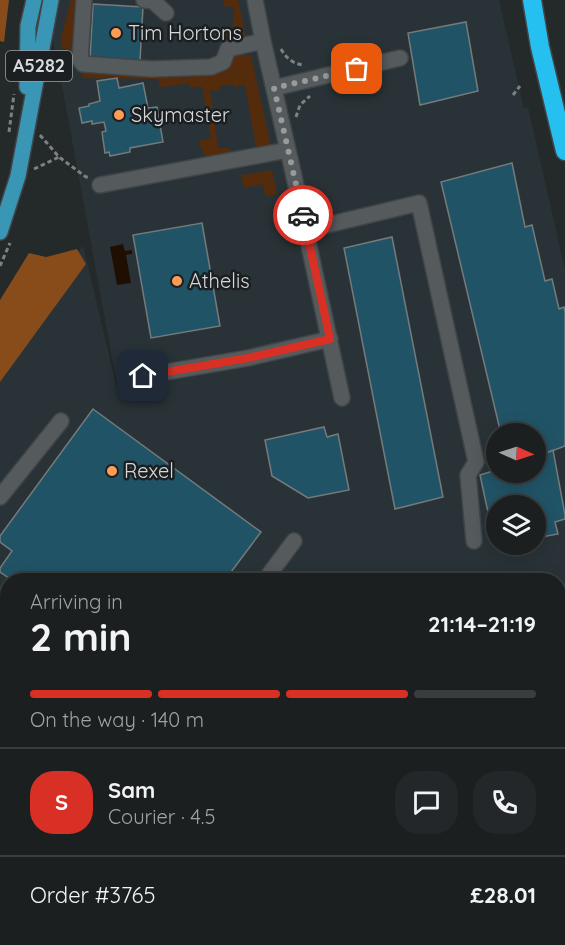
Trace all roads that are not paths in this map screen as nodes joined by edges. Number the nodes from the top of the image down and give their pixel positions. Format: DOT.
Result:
graph roads {
  1 [pos="34,0"];
  2 [pos="51,0"];
  3 [pos="84,0"];
  4 [pos="144,0"];
  5 [pos="255,0"];
  6 [pos="526,0"];
  7 [pos="532,0"];
  8 [pos="165,12"];
  9 [pos="263,41"];
  10 [pos="540,47"];
  11 [pos="400,58"];
  12 [pos="274,88"];
  13 [pos="33,134"];
  14 [pos="288,150"];
  15 [pos="565,151"];
  16 [pos="100,185"];
  17 [pos="312,228"];
  18 [pos="0,232"];
  19 [pos="330,339"];
  20 [pos="143,376"];
  21 [pos="342,398"];
  22 [pos="61,421"];
  23 [pos="0,497"];
  24 [pos="474,540"];
  25 [pos="294,541"];
  26 [pos="270,573"];
  1 -- 13 [label="main road, A5282"];
  2 -- 13 [label="main road, A5282"];
  3 -- 9 [label="street"];
  4 -- 8 [label="street"];
  5 -- 9 [label="street"];
  6 -- 10 [label="highway"];
  7 -- 10 [label="highway"];
  9 -- 12 [label="street"];
  10 -- 15 [label="highway"];
  11 -- 12 [label="street"];
  12 -- 14 [label="street"];
  13 -- 18 [label="main road, A5282"];
  14 -- 16 [label="street"];
  14 -- 17 [label="street"];
  17 -- 19 [label="street"];
  17 -- 24 [label="street"];
  19 -- 20 [label="street"];
  19 -- 21 [label="street"];
  22 -- 23 [label="street"];
  25 -- 26 [label="street"];
}
